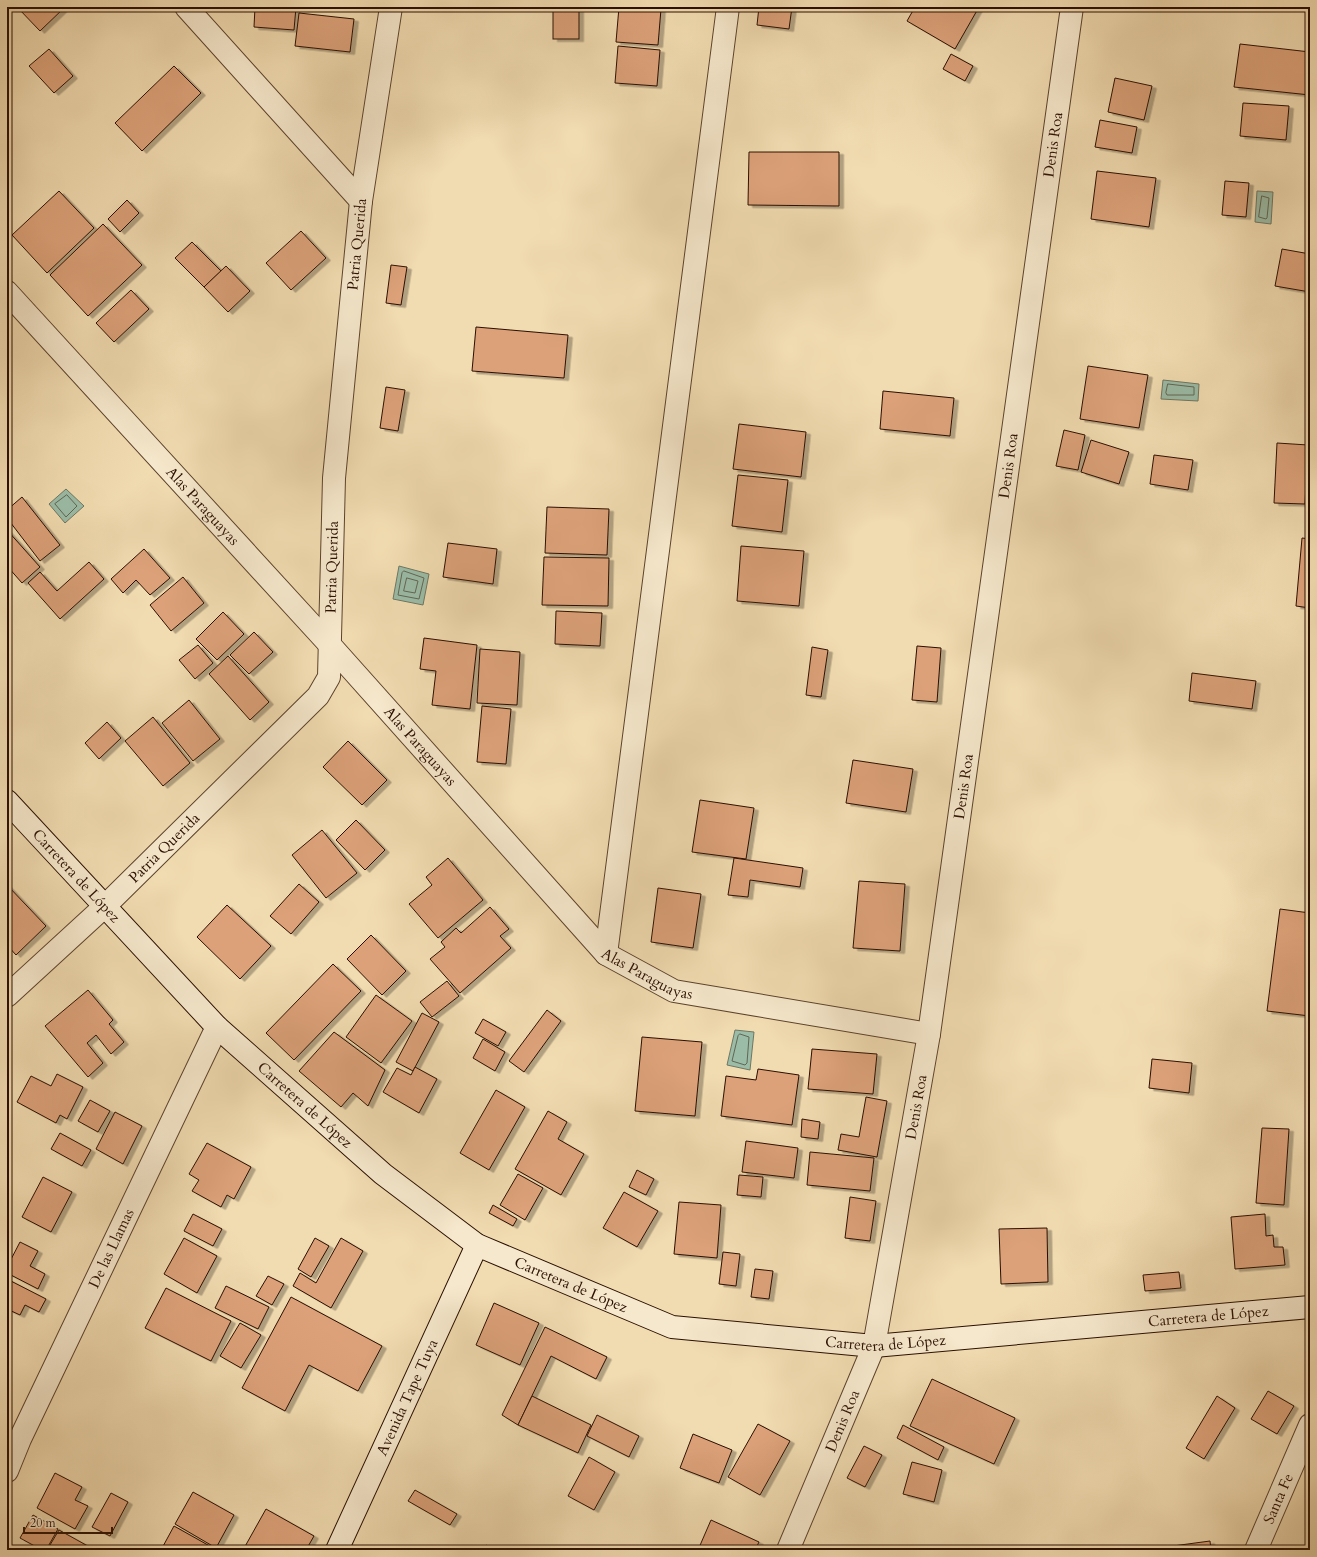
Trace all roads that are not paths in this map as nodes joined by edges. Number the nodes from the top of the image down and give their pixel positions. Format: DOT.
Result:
graph roads {
  1 [pos="186,7"];
  2 [pos="391,7"];
  3 [pos="728,7"];
  4 [pos="1072,7"];
  5 [pos="361,201"];
  6 [pos="7,292"];
  7 [pos="330,644"];
  8 [pos="7,801"];
  9 [pos="104,907"];
  10 [pos="606,954"];
  11 [pos="7,996"];
  12 [pos="218,1027"];
  13 [pos="929,1034"];
  14 [pos="477,1245"];
  15 [pos="1310,1307"];
  16 [pos="874,1346"];
  17 [pos="1310,1425"];
  18 [pos="7,1471"];
  19 [pos="337,1550"];
  20 [pos="788,1550"];
  21 [pos="1256,1550"];
  1 -- 5 [label="street"];
  2 -- 5 [label="street, Patria Querida"];
  3 -- 10 [label="street"];
  4 -- 13 [label="street, Denis Roa"];
  5 -- 7 [label="street, Patria Querida"];
  6 -- 7 [label="street, Alas Paraguayas"];
  7 -- 9 [label="street, Patria Querida"];
  7 -- 10 [label="street, Alas Paraguayas"];
  8 -- 9 [label="street, Carretera de López"];
  9 -- 11 [label="street, Patria Querida"];
  9 -- 12 [label="street, Carretera de López"];
  10 -- 13 [label="street, Alas Paraguayas"];
  12 -- 14 [label="street, Carretera de López"];
  12 -- 18 [label="street, De las Llamas"];
  13 -- 16 [label="street, Denis Roa"];
  14 -- 16 [label="street, Carretera de López"];
  14 -- 19 [label="street, Avenida Tape Tuya"];
  15 -- 16 [label="street, Carretera de López"];
  16 -- 20 [label="street, Denis Roa"];
  17 -- 21 [label="street, Santa Fe"];
}
